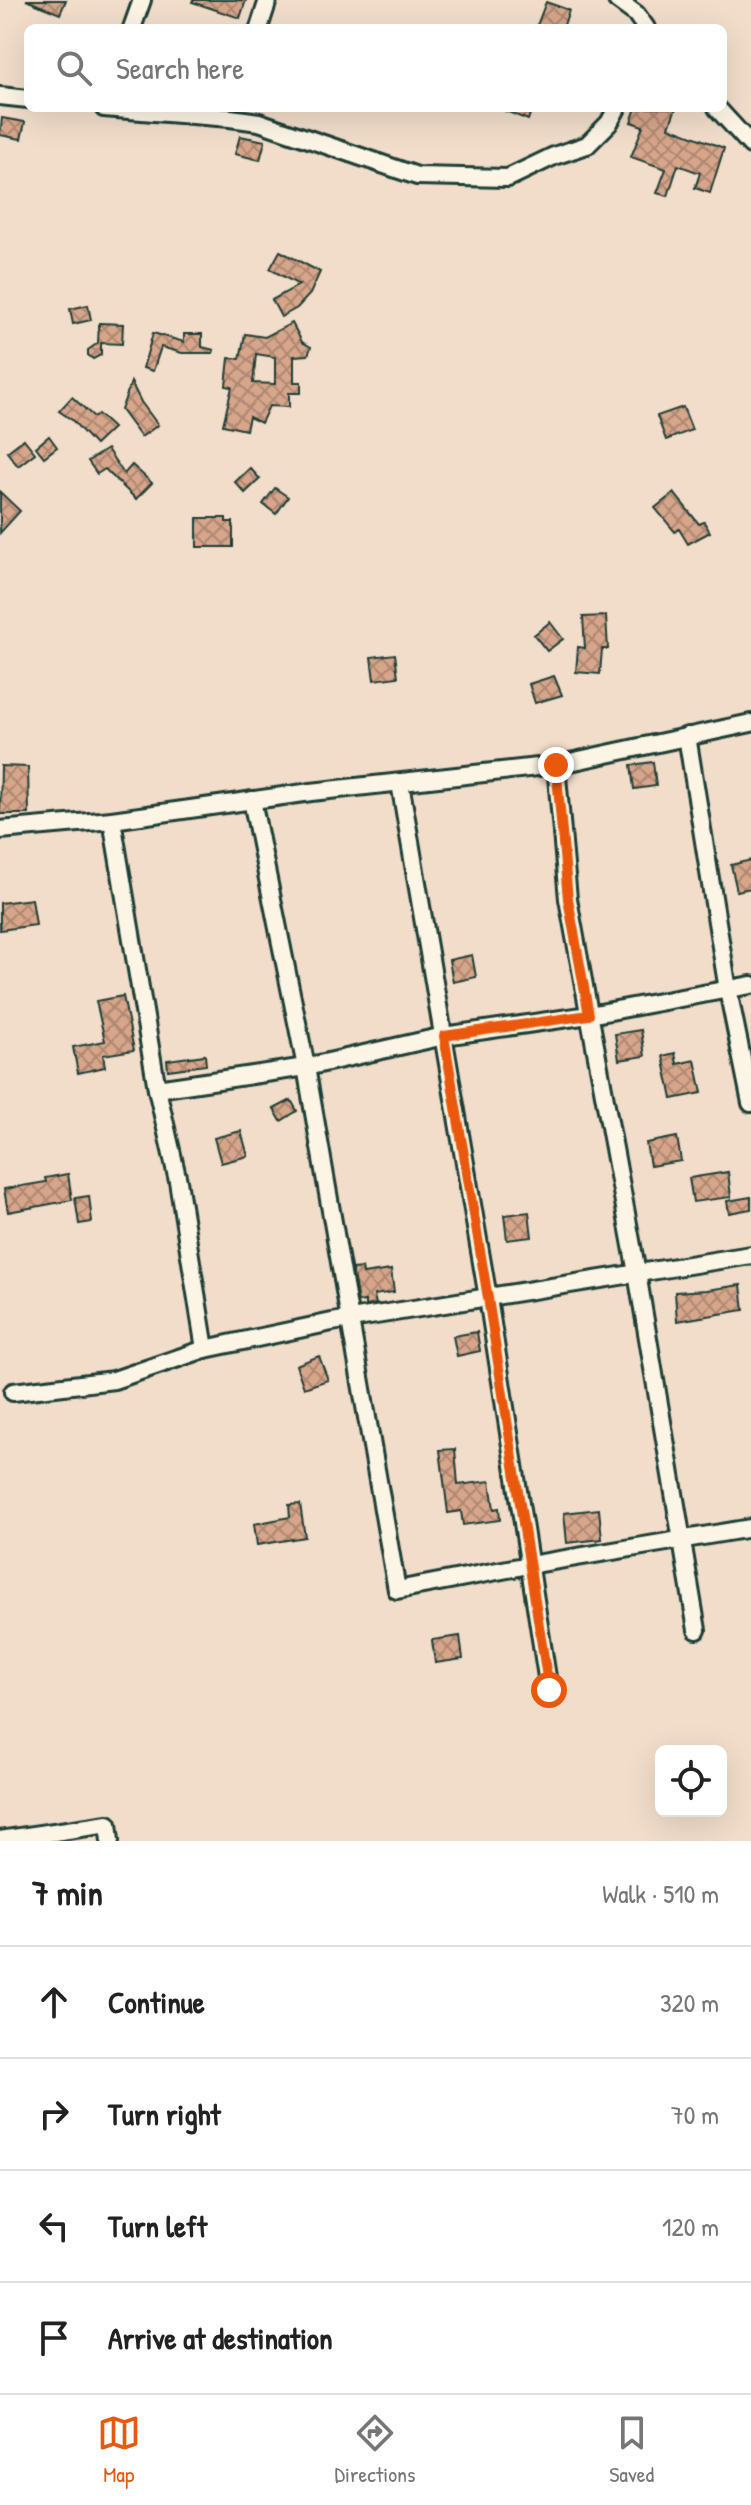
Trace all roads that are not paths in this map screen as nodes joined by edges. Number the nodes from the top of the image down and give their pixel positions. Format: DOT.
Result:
graph roads {
  1 [pos="142,0"];
  2 [pos="268,0"];
  3 [pos="617,0"];
  4 [pos="649,0"];
  5 [pos="641,21"];
  6 [pos="133,24"];
  7 [pos="260,24"];
  8 [pos="0,96"];
  9 [pos="24,99"];
  10 [pos="206,112"];
  11 [pos="615,112"];
  12 [pos="721,112"];
  13 [pos="232,113"];
  14 [pos="751,145"];
  15 [pos="751,723"];
  16 [pos="687,736"];
  17 [pos="556,765"];
  18 [pos="400,783"];
  19 [pos="252,800"];
  20 [pos="112,820"];
  21 [pos="0,830"];
  22 [pos="751,985"];
  23 [pos="728,990"];
  24 [pos="589,1015"];
  25 [pos="444,1036"];
  26 [pos="306,1067"];
  27 [pos="157,1089"];
  28 [pos="751,1103"];
  29 [pos="751,1255"];
  30 [pos="637,1273"];
  31 [pos="488,1298"];
  32 [pos="348,1320"];
  33 [pos="205,1349"];
  34 [pos="13,1392"];
  35 [pos="751,1528"];
  36 [pos="682,1539"];
  37 [pos="529,1565"];
  38 [pos="697,1630"];
  39 [pos="549,1690"];
  40 [pos="0,1840"];
  41 [pos="110,1841"];
  1 -- 6 [label="street"];
  2 -- 7 [label="street"];
  3 -- 5 [label="street"];
  4 -- 5 [label="street"];
  8 -- 9 [label="street"];
  10 -- 13 [label="street"];
  11 -- 13 [label="street"];
  12 -- 14 [label="street"];
  15 -- 16 [label="street"];
  16 -- 17 [label="street"];
  16 -- 23 [label="street"];
  17 -- 18 [label="street"];
  17 -- 24 [label="street"];
  18 -- 19 [label="street"];
  18 -- 25 [label="street"];
  19 -- 20 [label="street"];
  19 -- 26 [label="street"];
  20 -- 21 [label="street"];
  20 -- 27 [label="street"];
  22 -- 23 [label="street"];
  23 -- 24 [label="street"];
  23 -- 28 [label="street"];
  24 -- 25 [label="street"];
  24 -- 30 [label="street"];
  25 -- 26 [label="street"];
  25 -- 31 [label="street"];
  26 -- 27 [label="street"];
  26 -- 32 [label="street"];
  27 -- 33 [label="street"];
  29 -- 30 [label="street"];
  30 -- 31 [label="street"];
  30 -- 36 [label="street"];
  31 -- 32 [label="street"];
  31 -- 37 [label="street"];
  32 -- 33 [label="street"];
  32 -- 37 [label="street"];
  33 -- 34 [label="street"];
  35 -- 36 [label="street"];
  36 -- 37 [label="street"];
  36 -- 38 [label="street"];
  37 -- 39 [label="street"];
  40 -- 41 [label="street"];
}
